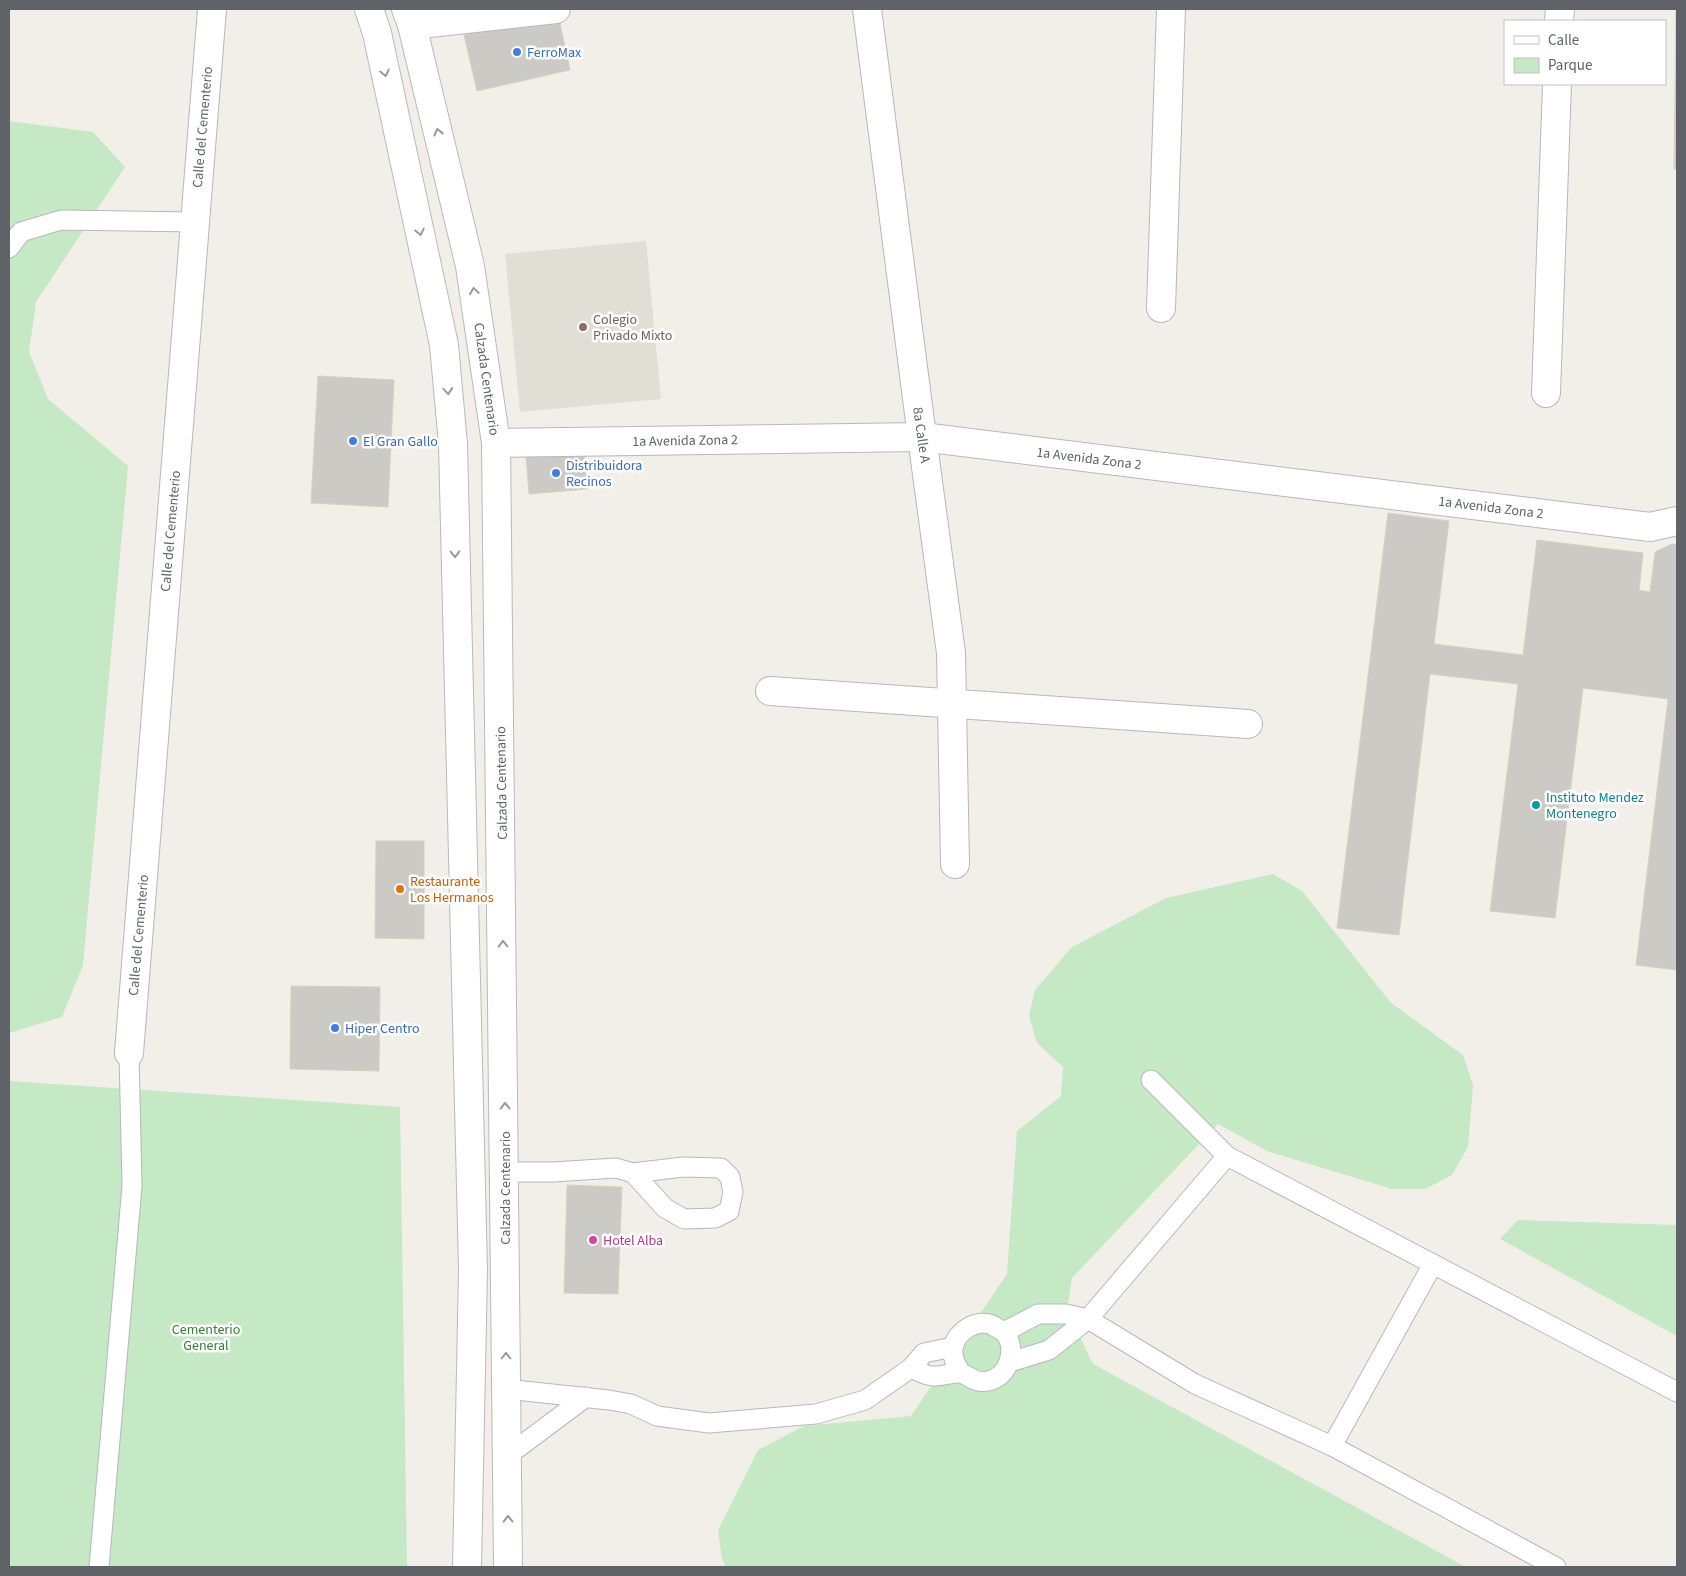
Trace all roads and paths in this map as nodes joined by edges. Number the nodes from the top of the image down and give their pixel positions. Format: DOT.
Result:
graph roads {
  1 [pos="212,9"];
  2 [pos="556,9"];
  3 [pos="867,9"];
  4 [pos="1172,9"];
  5 [pos="409,17"];
  6 [pos="373,21"];
  7 [pos="1557,85"];
  8 [pos="194,222"];
  9 [pos="9,248"];
  10 [pos="1161,308"];
  11 [pos="1546,394"];
  12 [pos="922,437"];
  13 [pos="496,443"];
  14 [pos="1677,521"];
  15 [pos="770,691"];
  16 [pos="952,705"];
  17 [pos="1248,724"];
  18 [pos="954,864"];
  19 [pos="128,1053"];
  20 [pos="1151,1080"];
  21 [pos="1227,1156"];
  22 [pos="505,1172"];
  23 [pos="633,1173"];
  24 [pos="1433,1264"];
  25 [pos="1088,1319"];
  26 [pos="1004,1332"];
  27 [pos="953,1347"];
  28 [pos="1010,1362"];
  29 [pos="911,1368"];
  30 [pos="961,1373"];
  31 [pos="506,1390"];
  32 [pos="1677,1392"];
  33 [pos="586,1397"];
  34 [pos="1332,1446"];
  35 [pos="507,1456"];
  36 [pos="99,1567"];
  37 [pos="467,1567"];
  38 [pos="508,1567"];
  39 [pos="1556,1567"];
  1 -- 8 [label="street, Calle del Cementerio"];
  2 -- 5 [label="street"];
  3 -- 12 [label="street, 8a Calle A"];
  4 -- 10 [label="street"];
  5 -- 6 [label="street"];
  13 -- 5 [label="street, Calzada Centenario, one-way"];
  6 -- 37 [label="street, one-way"];
  7 -- 11 [label="street"];
  8 -- 9 [label="lane"];
  8 -- 19 [label="street, Calle del Cementerio"];
  12 -- 13 [label="street, 1a Avenida Zona 2"];
  12 -- 14 [label="street, 1a Avenida Zona 2"];
  12 -- 16 [label="street, 8a Calle A"];
  22 -- 13 [label="street, Calzada Centenario, one-way"];
  15 -- 16 [label="street"];
  16 -- 17 [label="street"];
  16 -- 18 [label="street, 8a Calle A"];
  19 -- 36 [label="lane"];
  20 -- 21 [label="lane"];
  21 -- 24 [label="lane"];
  21 -- 25 [label="lane"];
  22 -- 23 [label="lane"];
  31 -- 22 [label="street, Calzada Centenario, one-way"];
  23 -- 23 [label="lane"];
  24 -- 32 [label="lane"];
  24 -- 34 [label="lane"];
  25 -- 26 [label="lane"];
  25 -- 28 [label="lane"];
  25 -- 34 [label="lane"];
  26 -- 27 [label="lane"];
  26 -- 28 [label="lane"];
  27 -- 29 [label="lane"];
  27 -- 30 [label="lane"];
  28 -- 30 [label="lane"];
  29 -- 30 [label="lane"];
  29 -- 33 [label="lane"];
  31 -- 33 [label="lane"];
  31 -- 35 [label="street, Calzada Centenario"];
  33 -- 35 [label="lane"];
  34 -- 39 [label="lane"];
  38 -- 35 [label="street, Calzada Centenario, one-way"];
}
